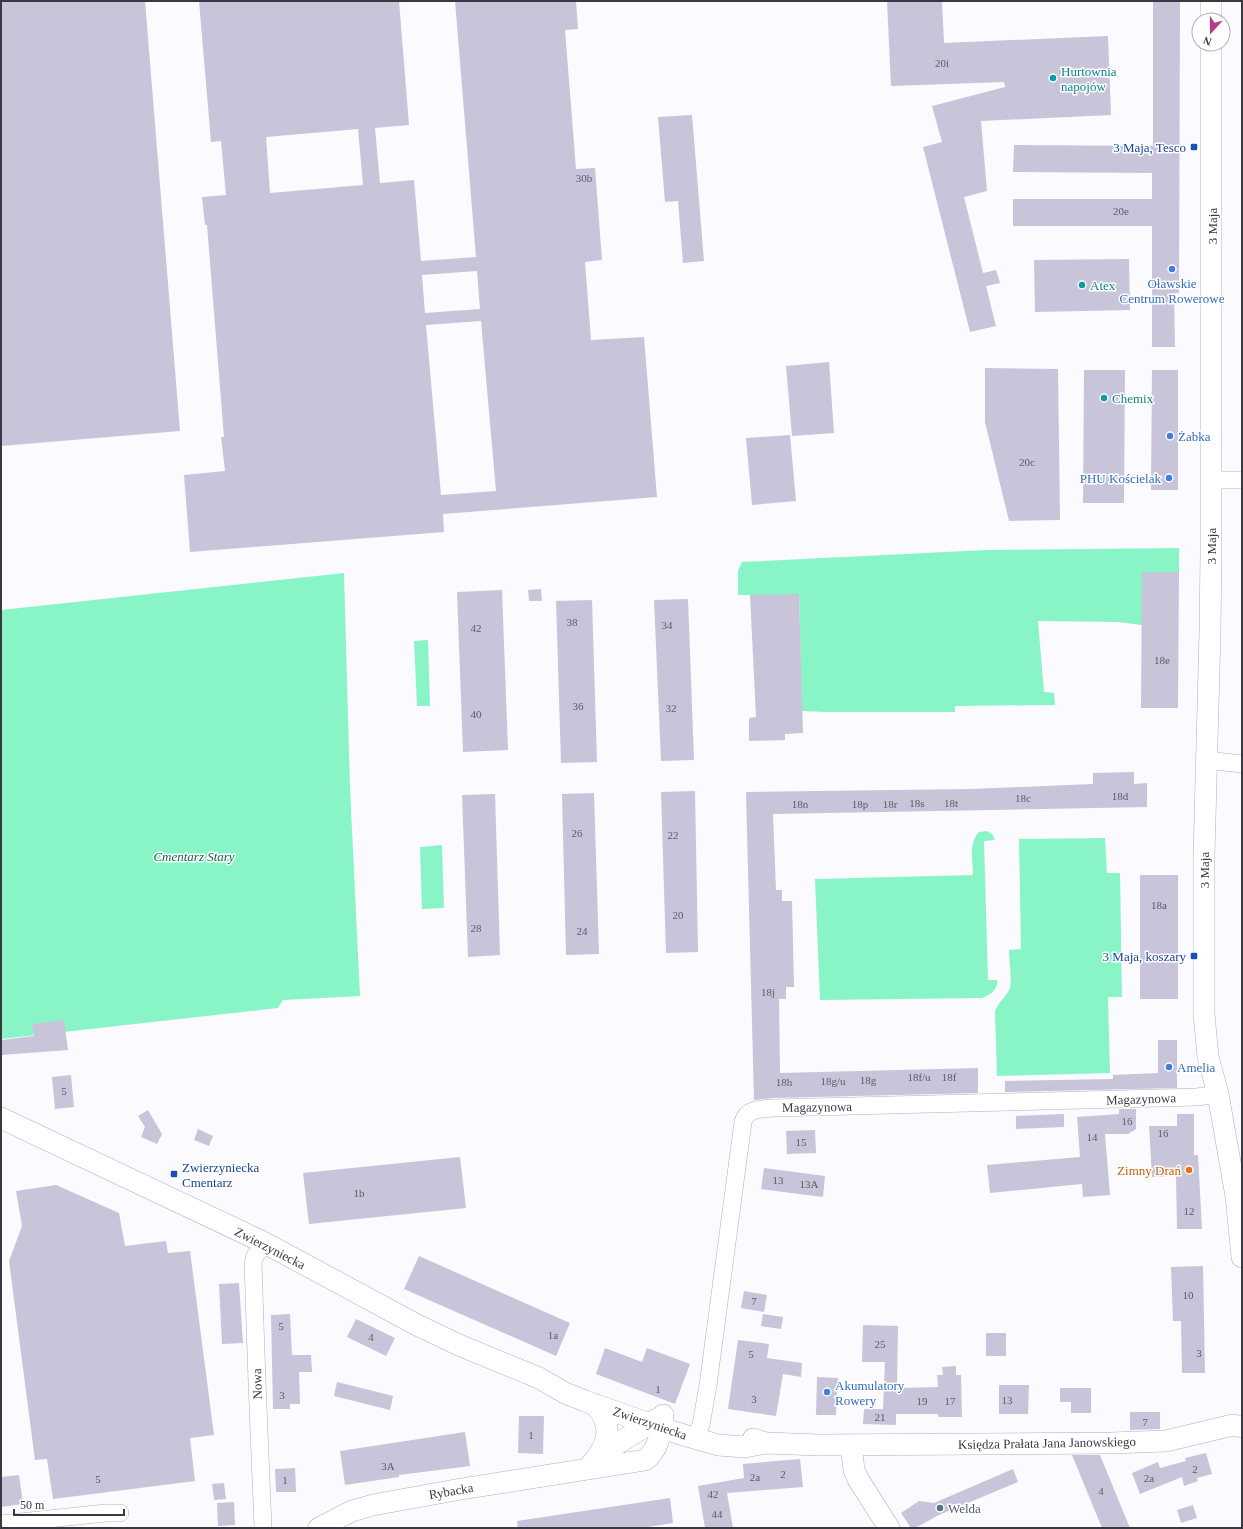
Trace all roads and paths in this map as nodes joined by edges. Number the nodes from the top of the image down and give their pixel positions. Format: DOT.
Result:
graph roads {
  1 [pos="1211,1"];
  2 [pos="1211,12"];
  3 [pos="1211,52"];
  4 [pos="1211,480"];
  5 [pos="1242,480"];
  6 [pos="1206,760"];
  7 [pos="1242,764"];
  8 [pos="1218,1094"];
  9 [pos="1,1118"];
  10 [pos="265,1243"];
  11 [pos="1242,1257"];
  12 [pos="539,1378"];
  13 [pos="594,1404"];
  14 [pos="658,1422"];
  15 [pos="1242,1427"];
  16 [pos="697,1433"];
  17 [pos="851,1445"];
  18 [pos="593,1462"];
  19 [pos="120,1514"];
  20 [pos="1,1524"];
  21 [pos="263,1528"];
  22 [pos="319,1528"];
  23 [pos="889,1528"];
  1 -- 2 [label="street"];
  3 -- 4 [label="street, 3 Maja"];
  4 -- 5 [label="street"];
  4 -- 6 [label="street, 3 Maja"];
  6 -- 7 [label="street"];
  6 -- 8 [label="street, 3 Maja"];
  8 -- 11 [label="street, 3 Maja"];
  8 -- 16 [label="street, Magazynowa"];
  9 -- 10 [label="street, Zwierzyniecka"];
  10 -- 12 [label="street, Zwierzyniecka"];
  10 -- 21 [label="street, Nowa"];
  12 -- 13 [label="street, Zwierzyniecka"];
  12 -- 14 [label="street, Zwierzyniecka"];
  13 -- 14 [label="street, Zwierzyniecka"];
  13 -- 18 [label="street"];
  14 -- 16 [label="street, Zwierzyniecka"];
  14 -- 18 [label="street, Rybacka"];
  14 -- 18 [label="street, Rybacka"];
  15 -- 17 [label="street, Księdza Prałata Jana Janowskiego"];
  16 -- 17 [label="street, Zwierzyniecka"];
  17 -- 23 [label="street"];
  18 -- 22 [label="street, Rybacka"];
  19 -- 20 [label="street"];
}
